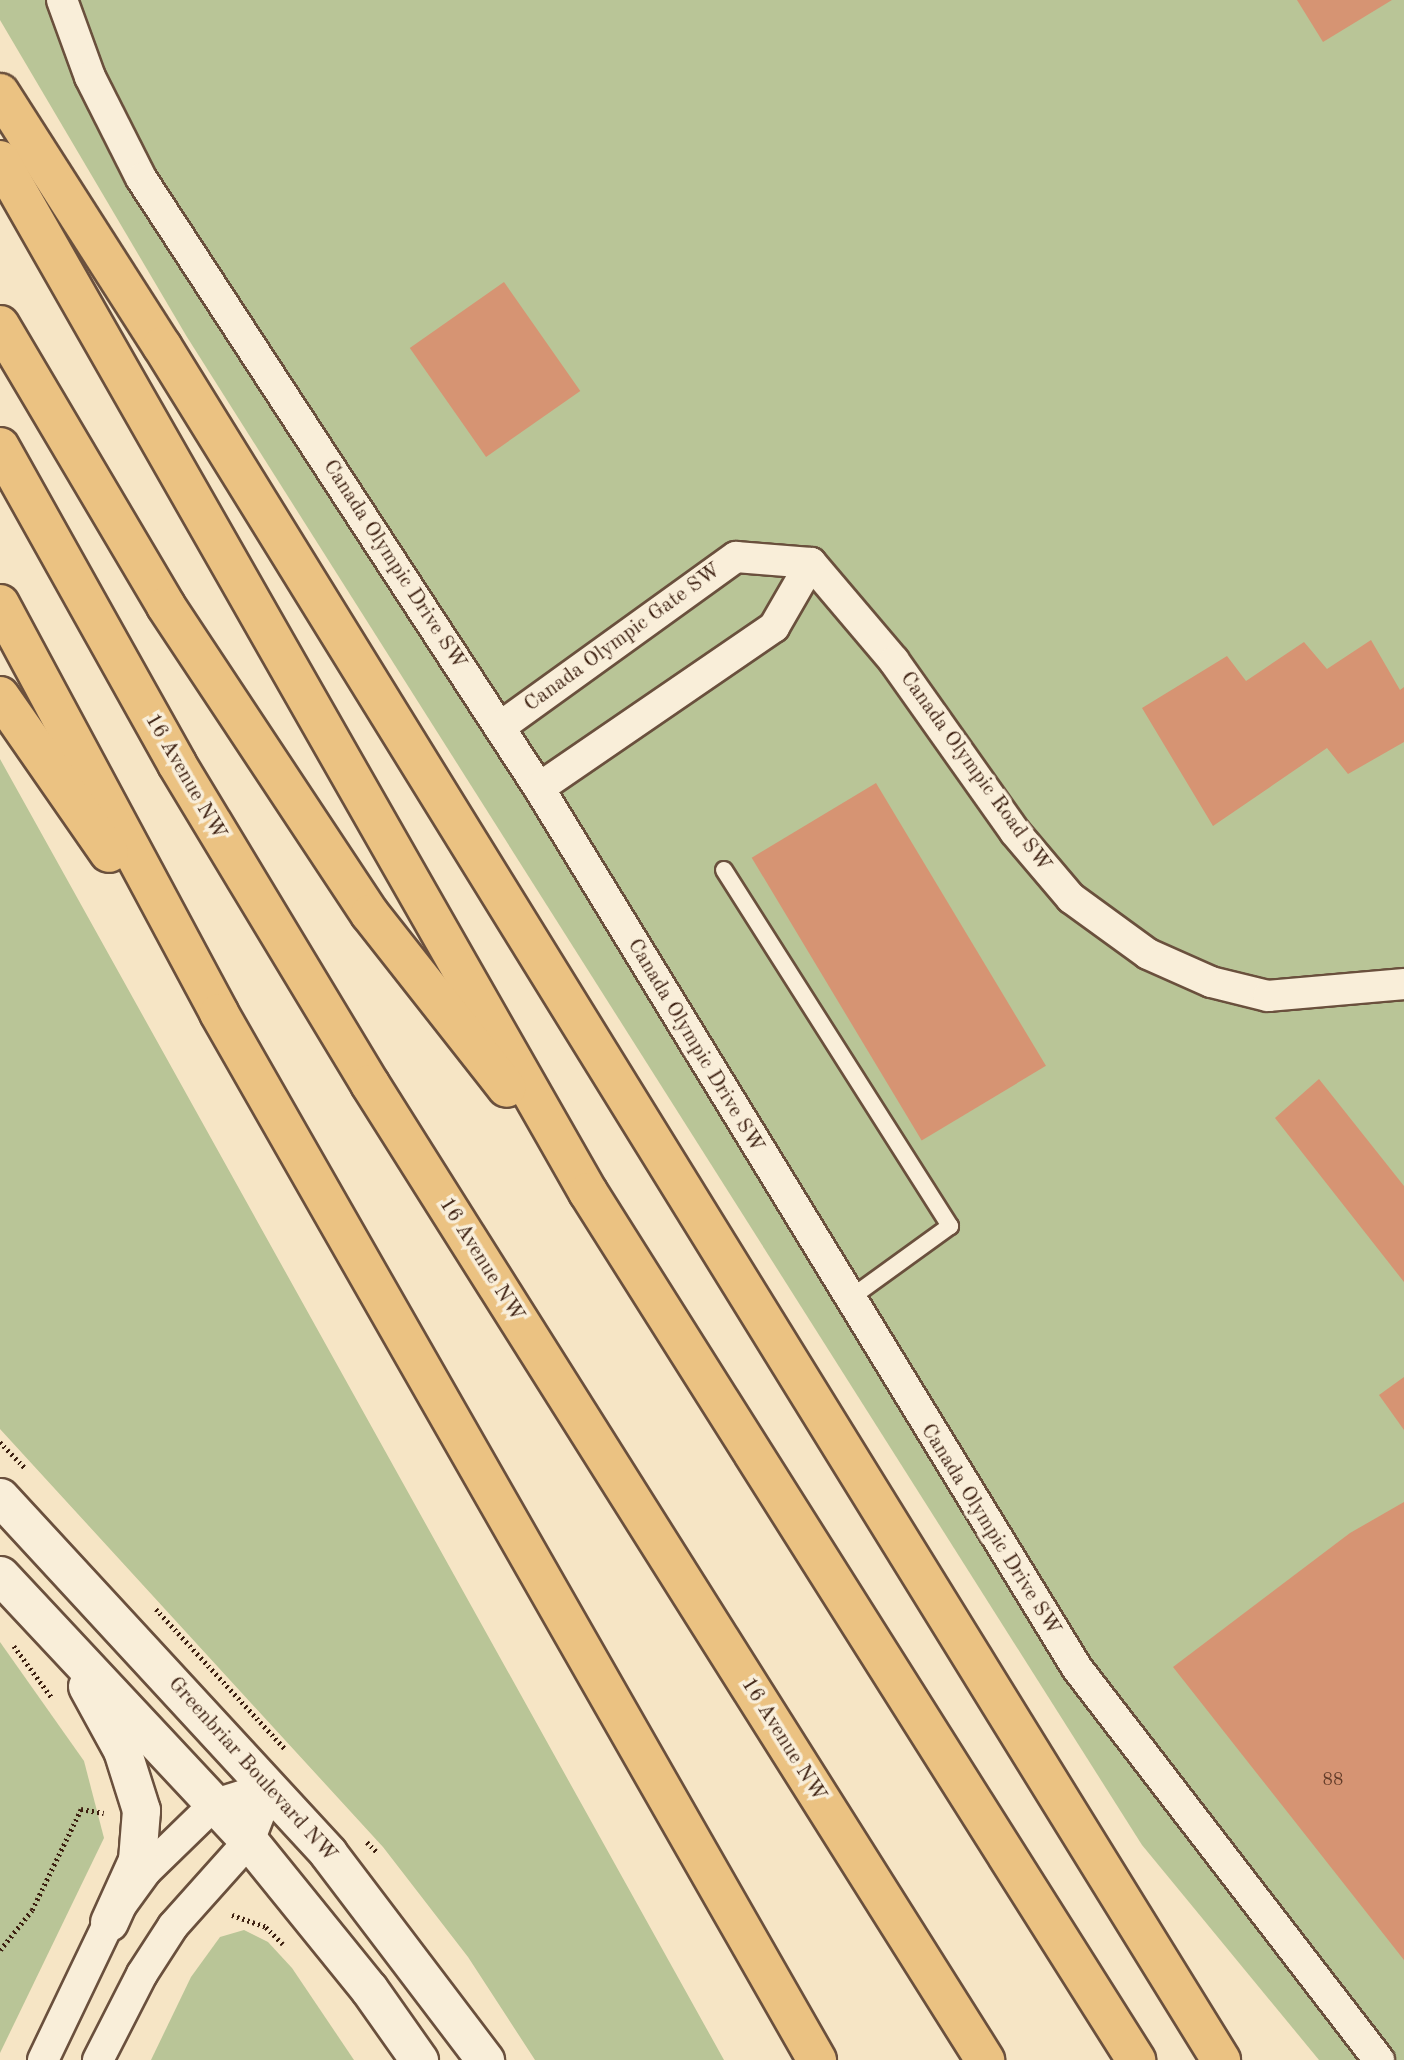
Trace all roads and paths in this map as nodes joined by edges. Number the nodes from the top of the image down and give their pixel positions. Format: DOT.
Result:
graph roads {
  1 [pos="62,0"];
  2 [pos="0,93"];
  3 [pos="0,160"];
  4 [pos="0,325"];
  5 [pos="0,447"];
  6 [pos="811,563"];
  7 [pos="0,604"];
  8 [pos="0,696"];
  9 [pos="499,727"];
  10 [pos="539,788"];
  11 [pos="724,870"];
  12 [pos="1404,984"];
  13 [pos="219,1013"];
  14 [pos="588,1192"];
  15 [pos="849,1299"];
  16 [pos="0,1497"];
  17 [pos="0,1575"];
  18 [pos="63,1643"];
  19 [pos="270,1787"];
  20 [pos="215,1804"];
  21 [pos="107,1814"];
  22 [pos="249,1841"];
  23 [pos="232,1915"];
  24 [pos="109,1922"];
  25 [pos="0,1950"];
  26 [pos="290,1951"];
  27 [pos="43,2060"];
  28 [pos="98,2060"];
  29 [pos="418,2060"];
  30 [pos="485,2060"];
  31 [pos="817,2060"];
  32 [pos="985,2060"];
  33 [pos="1136,2060"];
  34 [pos="1221,2060"];
  35 [pos="1379,2060"];
  1 -- 9 [label="street, Canada Olympic Drive SW"];
  2 -- 34 [label="highway"];
  3 -- 14 [label="highway"];
  4 -- 14 [label="highway"];
  5 -- 32 [label="highway, 16 Avenue NW"];
  6 -- 9 [label="street, Canada Olympic Gate SW"];
  6 -- 10 [label="street"];
  6 -- 12 [label="street, Canada Olympic Road SW"];
  7 -- 13 [label="highway"];
  8 -- 13 [label="highway"];
  9 -- 10 [label="street, Canada Olympic Drive SW"];
  10 -- 15 [label="street, Canada Olympic Drive SW"];
  11 -- 15 [label="lane"];
  13 -- 31 [label="highway"];
  14 -- 33 [label="highway"];
  15 -- 35 [label="street, Canada Olympic Drive SW"];
  16 -- 19 [label="street, Greenbriar Boulevard NW"];
  17 -- 18 [label="street"];
  18 -- 20 [label="street"];
  18 -- 24 [label="street"];
  19 -- 20 [label="street"];
  19 -- 22 [label="street"];
  19 -- 30 [label="street, Greenbriar Boulevard NW"];
  20 -- 22 [label="street"];
  20 -- 24 [label="street"];
  21 -- 25 [label="path"];
  22 -- 28 [label="street"];
  22 -- 29 [label="street"];
  23 -- 26 [label="path"];
  24 -- 27 [label="street"];
}
